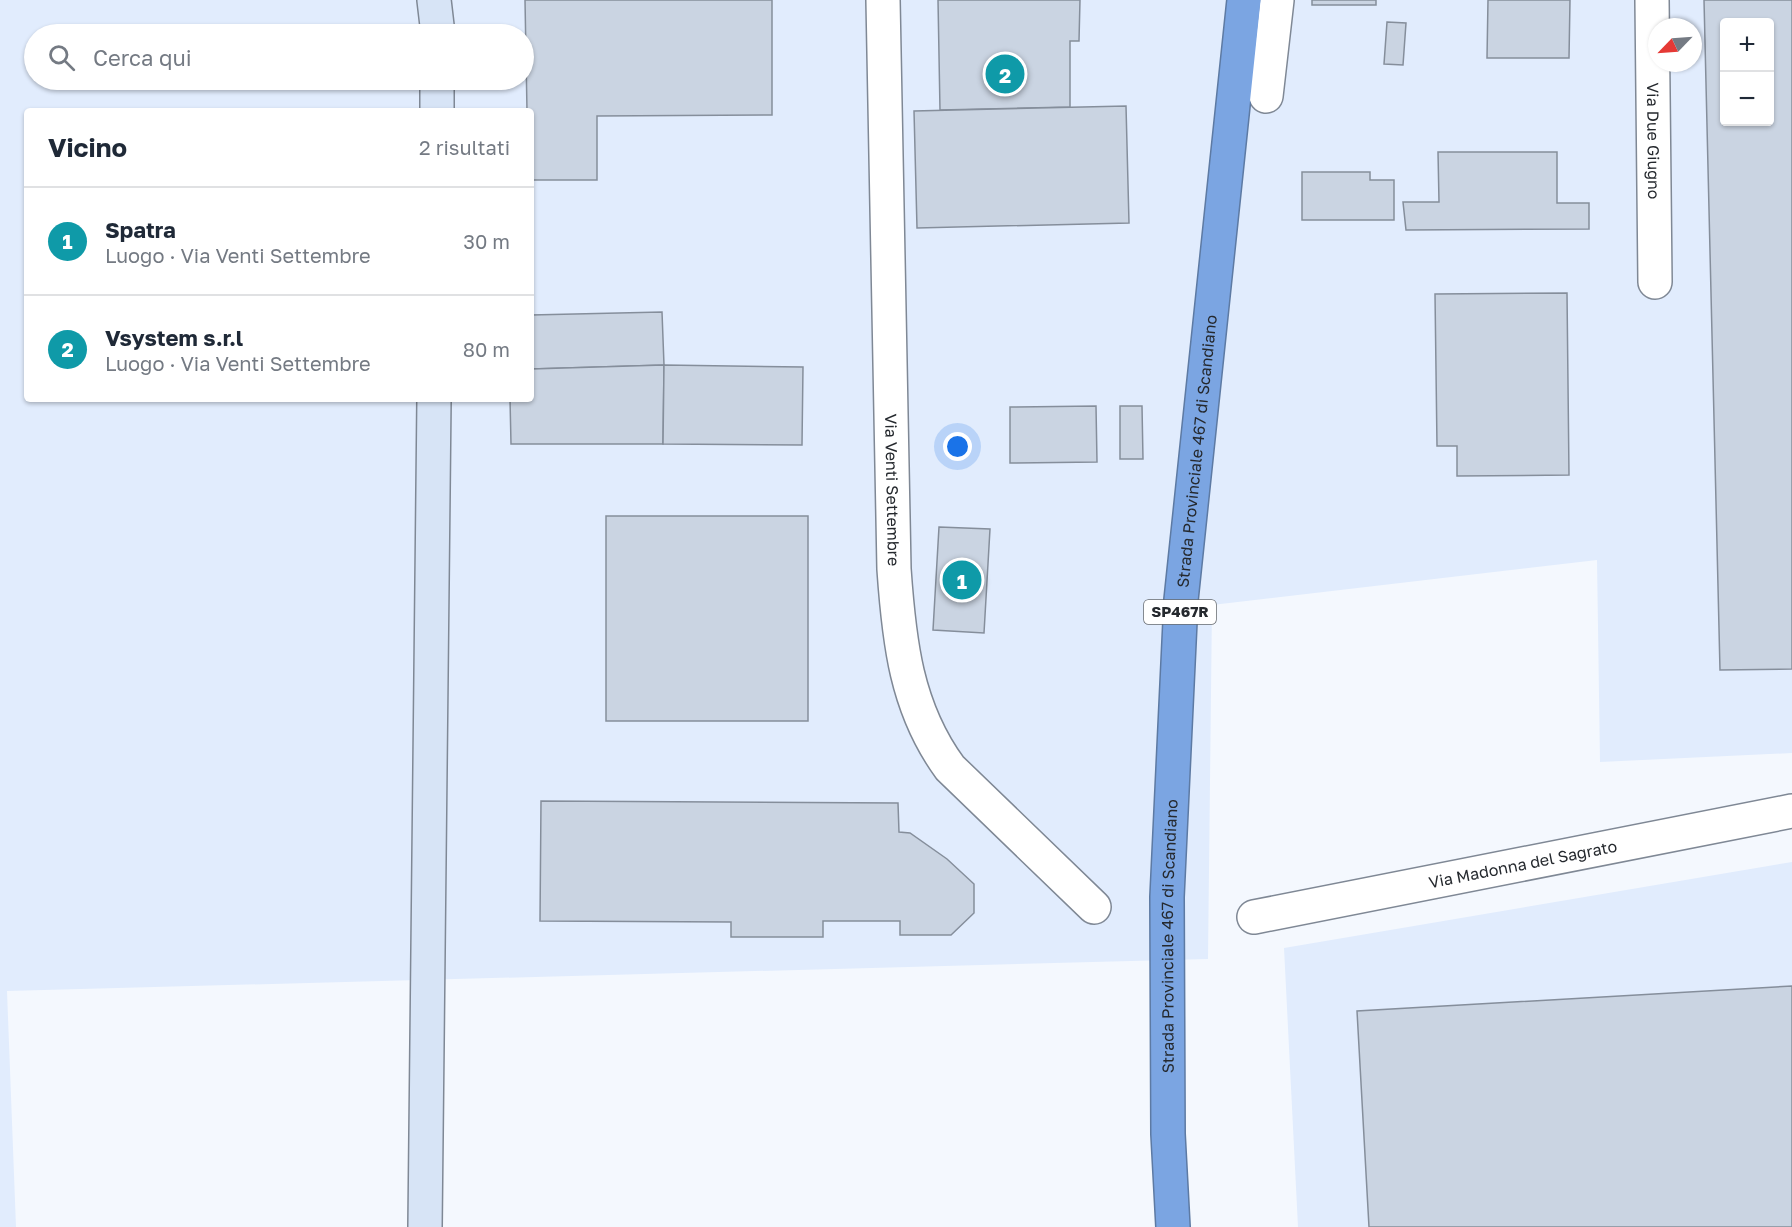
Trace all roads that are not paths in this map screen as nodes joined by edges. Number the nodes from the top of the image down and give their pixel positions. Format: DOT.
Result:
graph roads {
  1 [pos="434,0"];
  2 [pos="883,0"];
  3 [pos="1244,0"];
  4 [pos="1277,0"];
  5 [pos="1652,0"];
  6 [pos="437,24"];
  7 [pos="438,90"];
  8 [pos="1266,96"];
  9 [pos="437,108"];
  10 [pos="1655,282"];
  11 [pos="434,402"];
  12 [pos="1792,811"];
  13 [pos="1094,907"];
  14 [pos="1254,917"];
  15 [pos="425,1227"];
  16 [pos="1173,1227"];
  1 -- 6 [label="main road"];
  2 -- 13 [label="street, Via Venti Settembre"];
  3 -- 16 [label="highway, Strada Provinciale 467 di Scandiano / SP467R"];
  4 -- 8 [label="street"];
  5 -- 10 [label="street, Via Due Giugno"];
  7 -- 9 [label="main road"];
  11 -- 15 [label="main road"];
  12 -- 14 [label="street, Via Madonna del Sagrato"];
}
